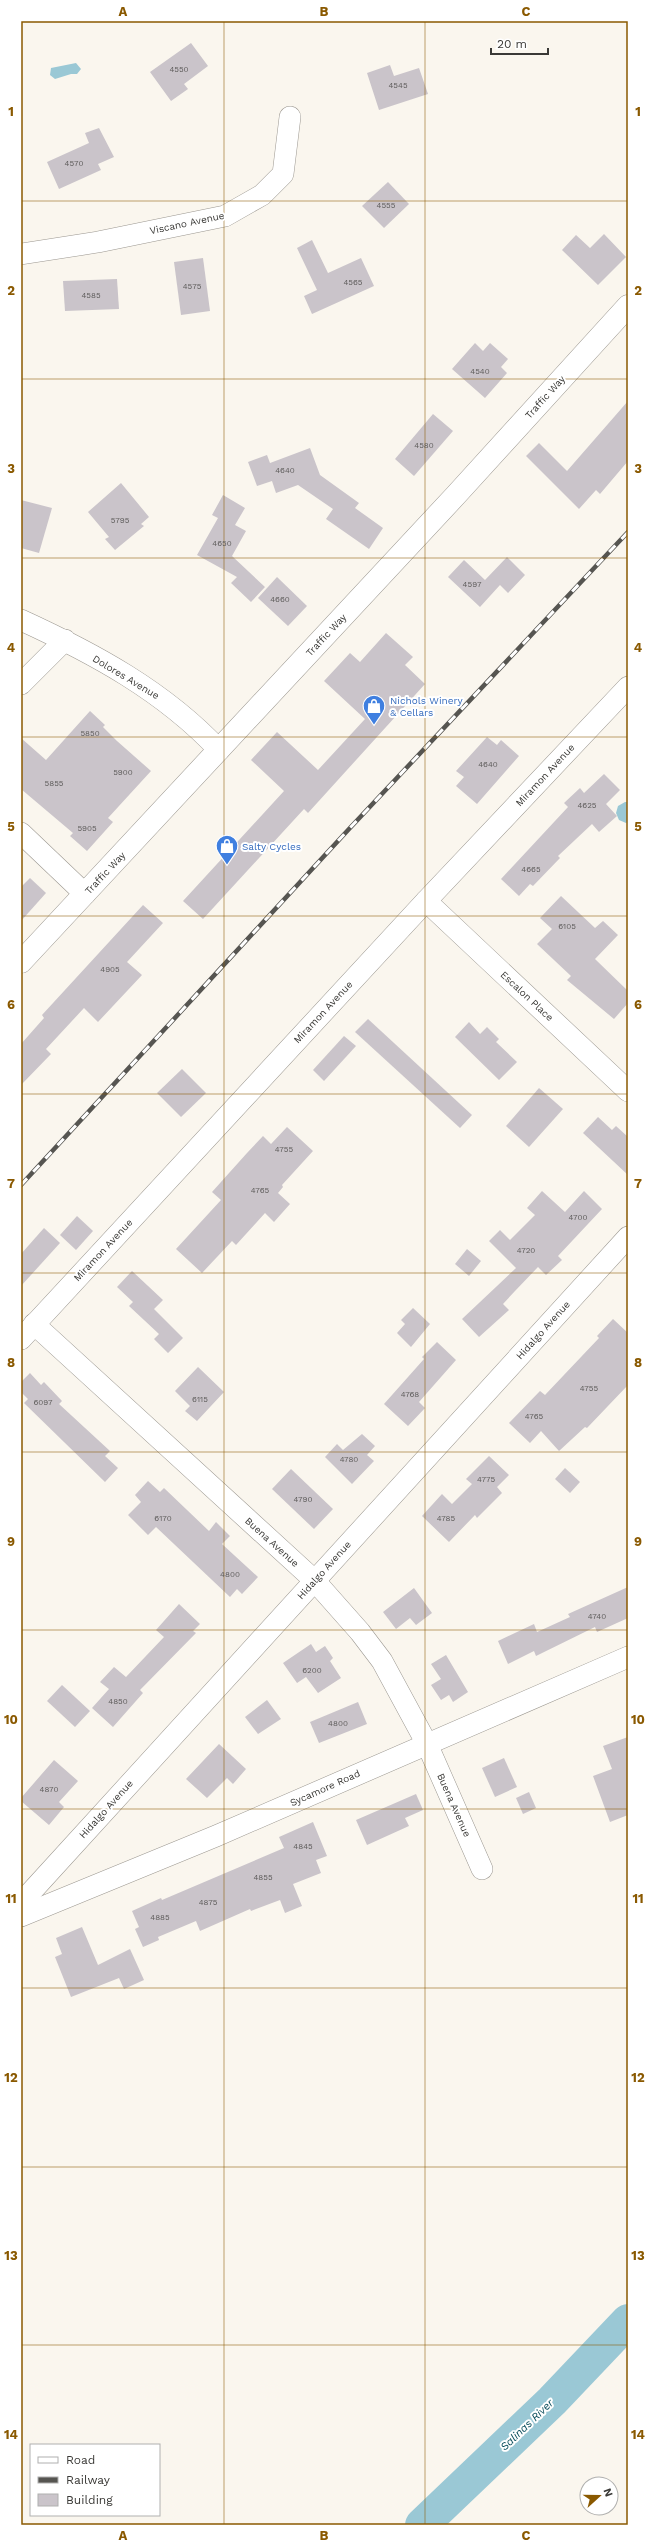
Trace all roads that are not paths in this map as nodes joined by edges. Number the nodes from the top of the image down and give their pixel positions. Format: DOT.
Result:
graph roads {
  1 [pos="290,117"];
  2 [pos="21,254"];
  3 [pos="628,306"];
  4 [pos="21,620"];
  5 [pos="65,640"];
  6 [pos="21,684"];
  7 [pos="628,687"];
  8 [pos="219,750"];
  9 [pos="21,833"];
  10 [pos="86,894"];
  11 [pos="426,901"];
  12 [pos="21,962"];
  13 [pos="628,1092"];
  14 [pos="628,1237"];
  15 [pos="28,1332"];
  16 [pos="314,1580"];
  17 [pos="628,1657"];
  18 [pos="427,1744"];
  19 [pos="482,1869"];
  20 [pos="21,1903"];
  21 [pos="21,1916"];
  1 -- 2 [label="street, Viscano Avenue"];
  3 -- 8 [label="street, Traffic Way"];
  4 -- 5 [label="street, Dolores Avenue"];
  5 -- 6 [label="street"];
  5 -- 8 [label="street, Dolores Avenue"];
  7 -- 11 [label="street, Miramon Avenue"];
  8 -- 10 [label="street, Traffic Way"];
  9 -- 10 [label="street"];
  10 -- 12 [label="street, Traffic Way"];
  11 -- 13 [label="street, Escalon Place"];
  11 -- 15 [label="street, Miramon Avenue"];
  14 -- 16 [label="street, Hidalgo Avenue"];
  15 -- 16 [label="street, Buena Avenue"];
  16 -- 18 [label="street, Buena Avenue"];
  16 -- 20 [label="street, Hidalgo Avenue"];
  17 -- 18 [label="street, Sycamore Road"];
  18 -- 19 [label="street, Buena Avenue"];
  18 -- 21 [label="street, Sycamore Road"];
}
